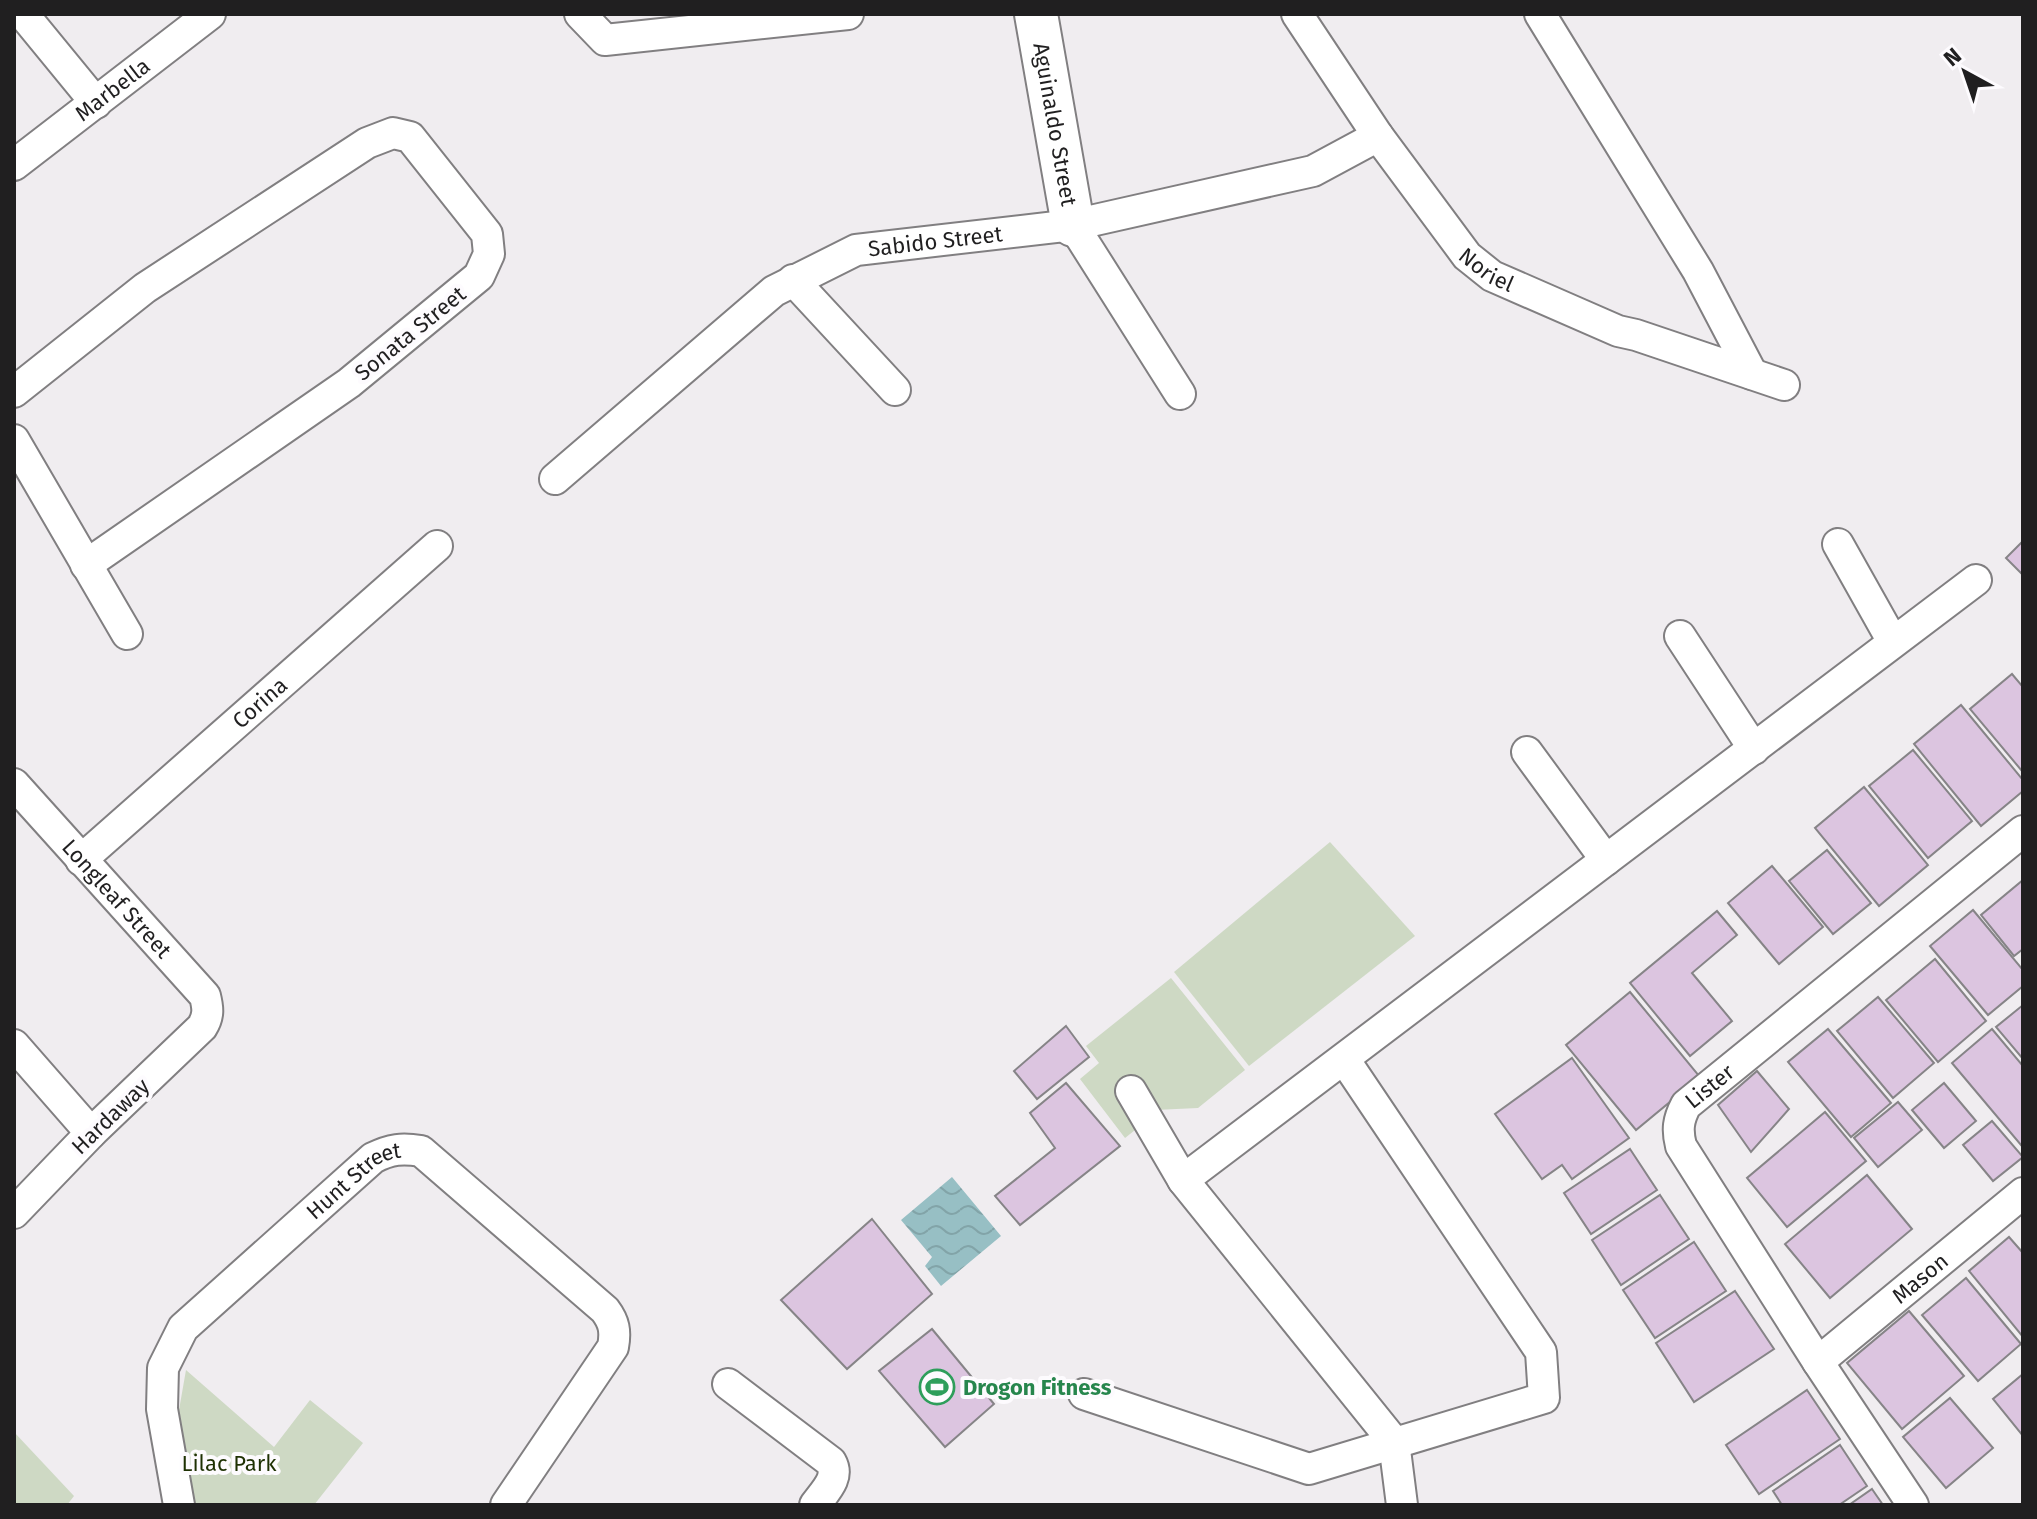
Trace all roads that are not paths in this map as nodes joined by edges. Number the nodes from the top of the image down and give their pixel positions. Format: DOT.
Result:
graph roads {
  1 [pos="23,14"];
  2 [pos="210,14"];
  3 [pos="580,14"];
  4 [pos="848,14"];
  5 [pos="1036,14"];
  6 [pos="1297,14"];
  7 [pos="1540,14"];
  8 [pos="814,16"];
  9 [pos="96,103"];
  10 [pos="1378,136"];
  11 [pos="14,165"];
  12 [pos="1073,225"];
  13 [pos="793,280"];
  14 [pos="1752,374"];
  15 [pos="1784,385"];
  16 [pos="895,390"];
  17 [pos="14,392"];
  18 [pos="1180,394"];
  19 [pos="14,440"];
  20 [pos="555,479"];
  21 [pos="1838,544"];
  22 [pos="437,546"];
  23 [pos="86,565"];
  24 [pos="1976,580"];
  25 [pos="127,634"];
  26 [pos="1680,636"];
  27 [pos="1893,642"];
  28 [pos="1754,749"];
  29 [pos="1527,752"];
  30 [pos="14,784"];
  31 [pos="2023,831"];
  32 [pos="81,860"];
  33 [pos="1606,860"];
  34 [pos="207,1019"];
  35 [pos="14,1045"];
  36 [pos="1344,1059"];
  37 [pos="1131,1091"];
  38 [pos="91,1133"];
  39 [pos="1183,1180"];
  40 [pos="2023,1193"];
  41 [pos="14,1213"];
  42 [pos="1818,1362"];
  43 [pos="728,1384"];
  44 [pos="1084,1394"];
  45 [pos="1394,1442"];
  46 [pos="179,1505"];
  47 [pos="506,1505"];
  48 [pos="815,1505"];
  49 [pos="1402,1505"];
  50 [pos="1913,1505"];
  1 -- 9 [label="street"];
  2 -- 9 [label="street, Marbella"];
  3 -- 8 [label="street"];
  4 -- 8 [label="street"];
  5 -- 12 [label="street, Aguinaldo Street"];
  6 -- 10 [label="street, Noriel"];
  7 -- 14 [label="street"];
  9 -- 11 [label="street, Marbella"];
  10 -- 12 [label="street, Sabido Street"];
  10 -- 14 [label="street, Noriel"];
  12 -- 13 [label="street, Sabido Street"];
  12 -- 18 [label="street, Aguinaldo Street"];
  13 -- 16 [label="street"];
  13 -- 20 [label="street, Sabido Street"];
  14 -- 15 [label="street, Noriel"];
  17 -- 23 [label="street, Sonata Street"];
  19 -- 23 [label="street"];
  21 -- 27 [label="street"];
  22 -- 32 [label="street, Corina"];
  23 -- 25 [label="street"];
  24 -- 27 [label="street"];
  26 -- 28 [label="street"];
  27 -- 28 [label="street"];
  28 -- 33 [label="street"];
  29 -- 33 [label="street"];
  30 -- 32 [label="street, Longleaf Street"];
  31 -- 42 [label="street, Lister"];
  32 -- 34 [label="street, Longleaf Street"];
  33 -- 36 [label="street"];
  34 -- 38 [label="street, Hardaway"];
  35 -- 38 [label="street"];
  36 -- 39 [label="street"];
  36 -- 45 [label="street"];
  37 -- 39 [label="street"];
  38 -- 41 [label="street, Hardaway"];
  39 -- 45 [label="street"];
  40 -- 42 [label="street, Mason"];
  42 -- 50 [label="street, Lister"];
  43 -- 48 [label="street"];
  44 -- 45 [label="street"];
  45 -- 49 [label="street"];
  46 -- 47 [label="street, Hunt Street"];
}
